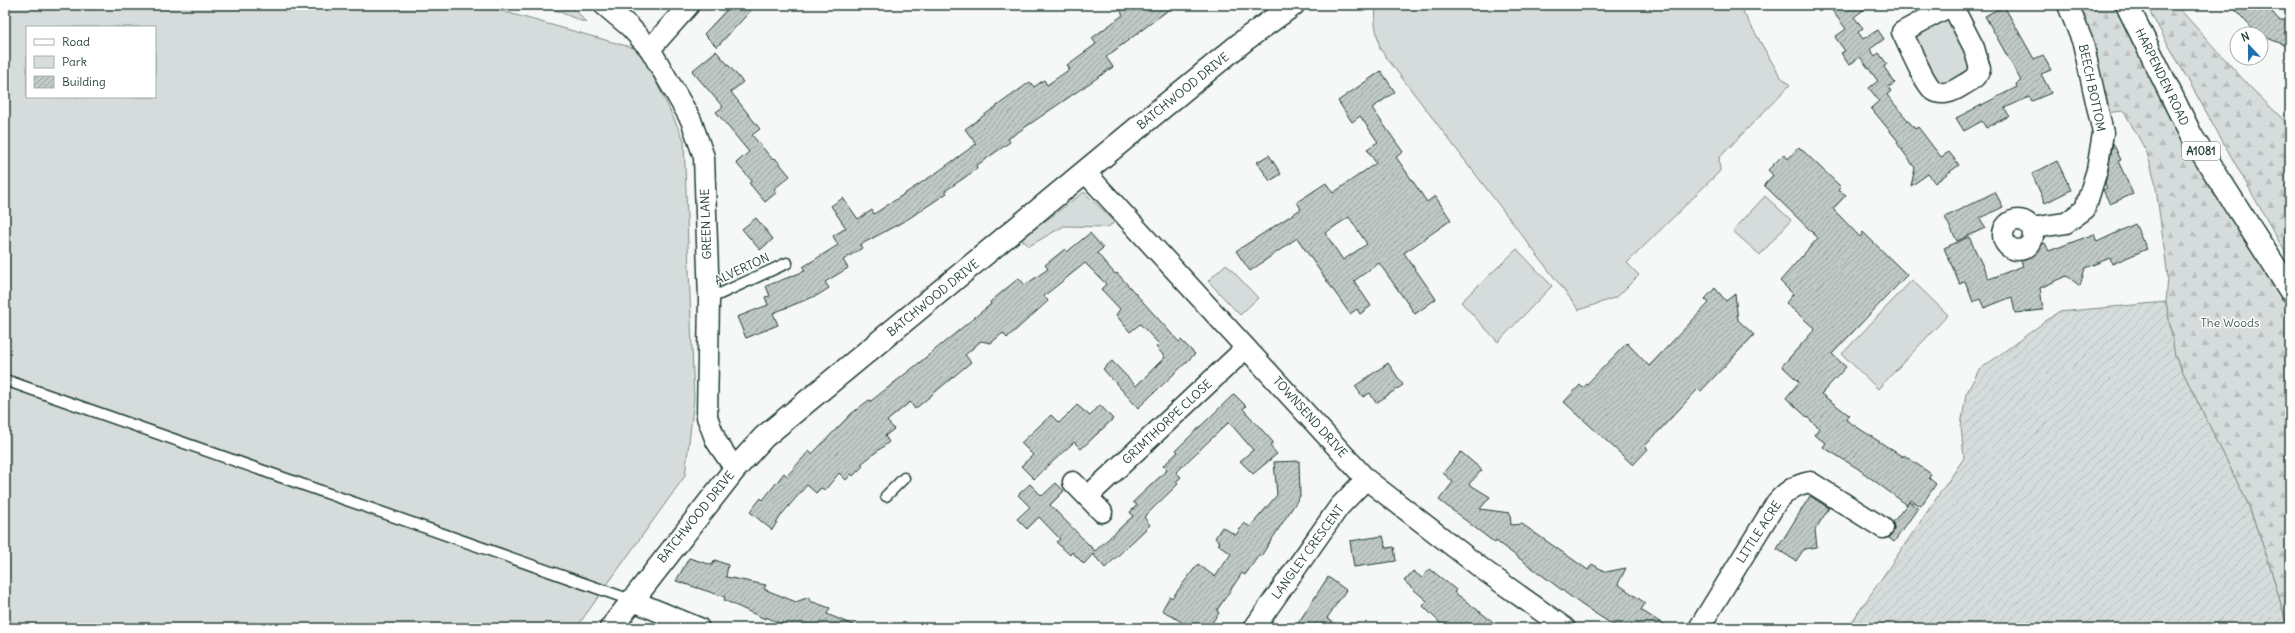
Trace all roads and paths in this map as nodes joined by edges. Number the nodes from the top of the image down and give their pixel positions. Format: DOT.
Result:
graph roads {
  1 [pos="604,5"];
  2 [pos="689,5"];
  3 [pos="1293,5"];
  4 [pos="2068,5"];
  5 [pos="2127,5"];
  6 [pos="650,50"];
  7 [pos="1085,172"];
  8 [pos="2032,228"];
  9 [pos="787,263"];
  10 [pos="2290,290"];
  11 [pos="709,299"];
  12 [pos="1246,348"];
  13 [pos="5,380"];
  14 [pos="735,469"];
  15 [pos="904,478"];
  16 [pos="1366,479"];
  17 [pos="1073,482"];
  18 [pos="886,496"];
  19 [pos="1088,496"];
  20 [pos="1102,512"];
  21 [pos="1883,528"];
  22 [pos="630,600"];
  23 [pos="1540,621"];
  24 [pos="610,628"];
  25 [pos="700,628"];
  26 [pos="1254,628"];
  27 [pos="1565,628"];
  28 [pos="1699,628"];
  1 -- 6 [label="street, GREEN LANE"];
  2 -- 6 [label="street"];
  3 -- 7 [label="street, BATCHWOOD DRIVE"];
  4 -- 8 [label="street, BEECH BOTTOM"];
  5 -- 10 [label="street, HARPENDEN ROAD / A1081"];
  6 -- 11 [label="street, GREEN LANE"];
  7 -- 12 [label="street, TOWNSEND DRIVE"];
  7 -- 14 [label="street, BATCHWOOD DRIVE"];
  9 -- 11 [label="lane, ALVERTON"];
  11 -- 14 [label="street, GREEN LANE"];
  12 -- 16 [label="street, TOWNSEND DRIVE"];
  12 -- 19 [label="street, GRIMTHORPE CLOSE"];
  13 -- 22 [label="lane"];
  14 -- 22 [label="street, BATCHWOOD DRIVE"];
  15 -- 18 [label="lane"];
  16 -- 23 [label="street, TOWNSEND DRIVE"];
  16 -- 26 [label="street, LANGLEY CRESCENT"];
  17 -- 19 [label="street"];
  19 -- 20 [label="street"];
  21 -- 28 [label="street, LITTLE ACRE"];
  22 -- 24 [label="street, BATCHWOOD DRIVE"];
  22 -- 25 [label="street"];
  23 -- 27 [label="street, TOWNSEND DRIVE"];
}
